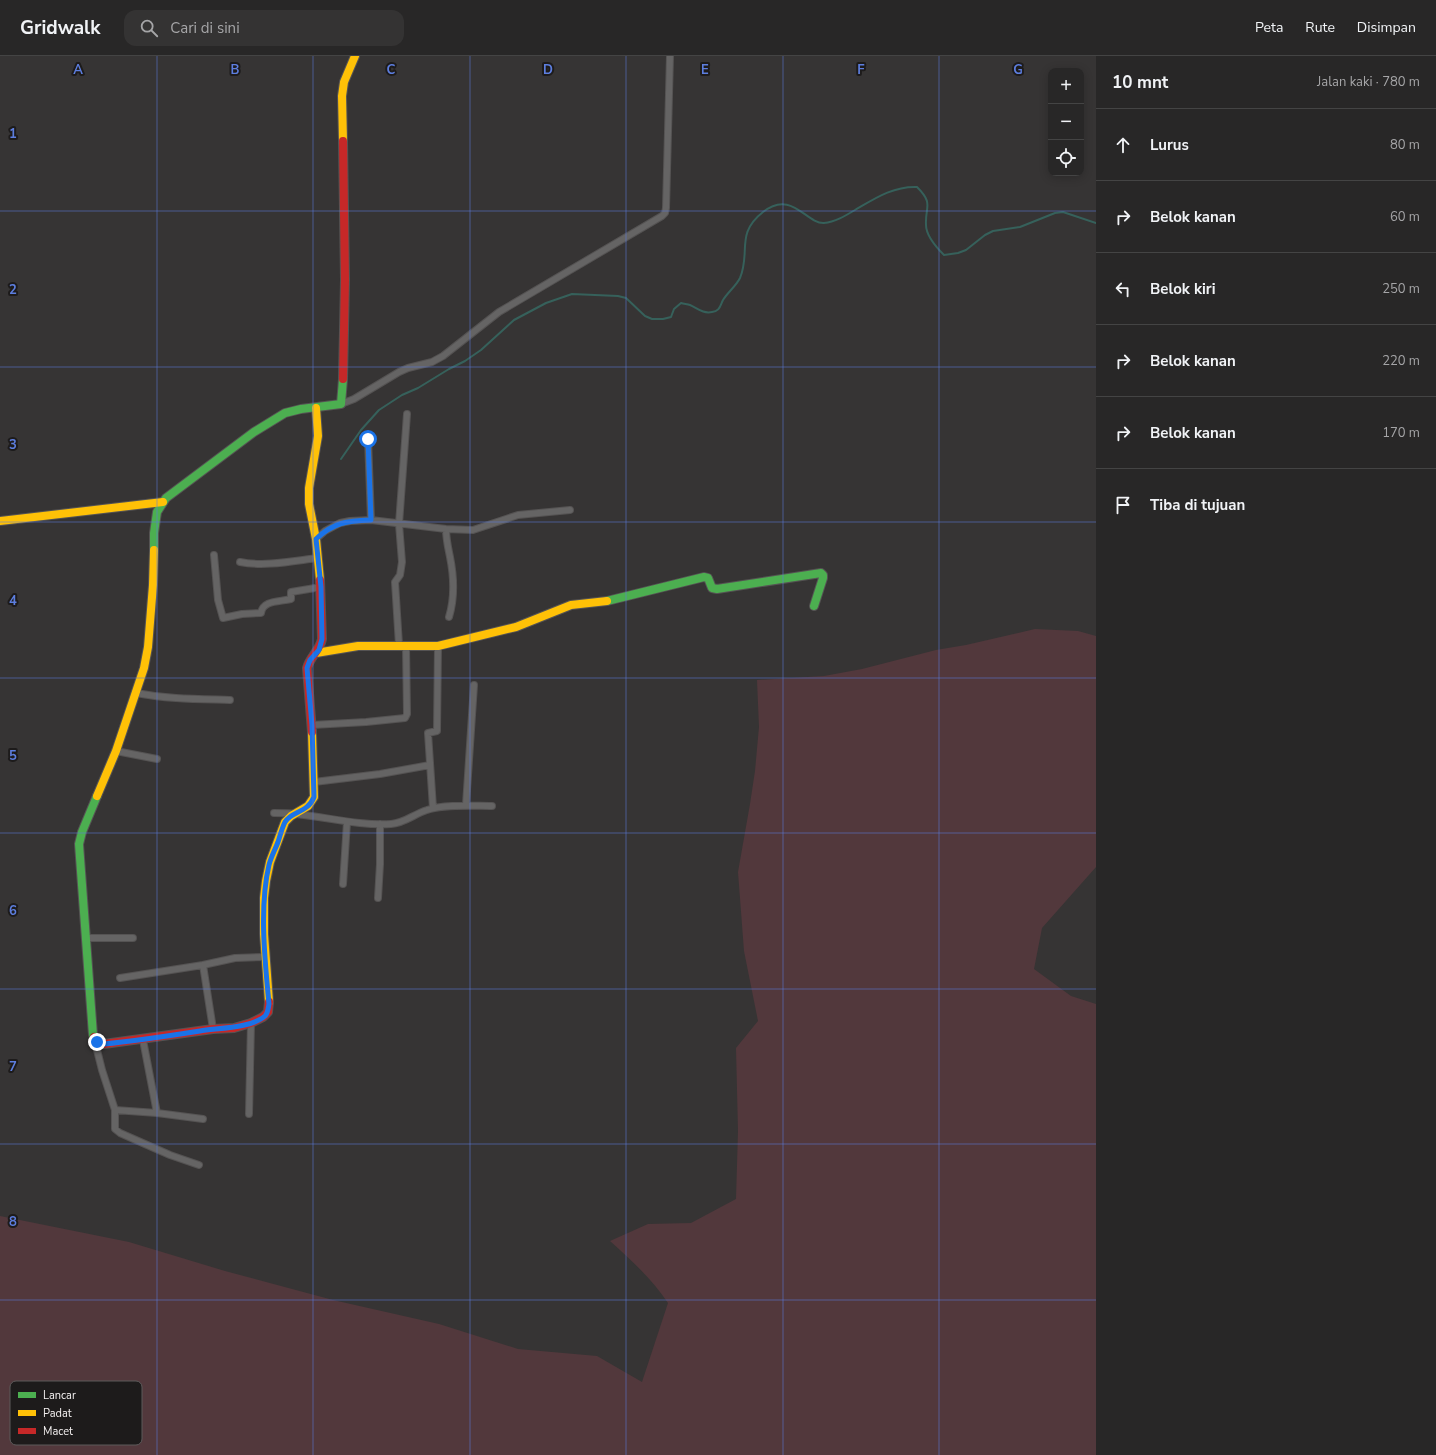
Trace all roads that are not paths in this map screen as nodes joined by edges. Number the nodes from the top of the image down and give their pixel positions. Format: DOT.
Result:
graph roads {
  1 [pos="355,56"];
  2 [pos="670,56"];
  3 [pos="340,404"];
  4 [pos="316,408"];
  5 [pos="407,414"];
  6 [pos="368,439"];
  7 [pos="163,502"];
  8 [pos="570,510"];
  9 [pos="371,520"];
  10 [pos="0,521"];
  11 [pos="399,524"];
  12 [pos="446,529"];
  13 [pos="316,539"];
  14 [pos="214,555"];
  15 [pos="318,558"];
  16 [pos="240,562"];
  17 [pos="321,587"];
  18 [pos="814,606"];
  19 [pos="449,617"];
  20 [pos="402,645"];
  21 [pos="438,646"];
  22 [pos="316,653"];
  23 [pos="474,685"];
  24 [pos="136,693"];
  25 [pos="230,700"];
  26 [pos="312,725"];
  27 [pos="116,751"];
  28 [pos="157,759"];
  29 [pos="430,765"];
  30 [pos="314,782"];
  31 [pos="466,805"];
  32 [pos="492,806"];
  33 [pos="433,808"];
  34 [pos="274,813"];
  35 [pos="296,814"];
  36 [pos="347,822"];
  37 [pos="380,824"];
  38 [pos="343,884"];
  39 [pos="378,898"];
  40 [pos="86,938"];
  41 [pos="133,938"];
  42 [pos="265,957"];
  43 [pos="203,965"];
  44 [pos="120,978"];
  45 [pos="251,1023"];
  46 [pos="213,1029"];
  47 [pos="93,1035"];
  48 [pos="143,1040"];
  49 [pos="115,1110"];
  50 [pos="157,1113"];
  51 [pos="249,1114"];
  52 [pos="203,1119"];
  53 [pos="199,1165"];
  1 -- 3 [label="street"];
  2 -- 3 [label="street"];
  3 -- 4 [label="street"];
  4 -- 7 [label="street"];
  4 -- 13 [label="street"];
  5 -- 11 [label="street"];
  6 -- 9 [label="street"];
  7 -- 10 [label="street"];
  7 -- 24 [label="street"];
  8 -- 12 [label="street"];
  9 -- 11 [label="street"];
  9 -- 13 [label="street"];
  11 -- 12 [label="street"];
  11 -- 20 [label="street"];
  12 -- 19 [label="street"];
  13 -- 15 [label="street"];
  14 -- 17 [label="street"];
  15 -- 16 [label="street"];
  15 -- 17 [label="street"];
  17 -- 22 [label="street"];
  18 -- 21 [label="street"];
  20 -- 21 [label="street"];
  20 -- 22 [label="street"];
  20 -- 26 [label="street"];
  21 -- 29 [label="street"];
  22 -- 26 [label="street"];
  23 -- 31 [label="street"];
  24 -- 25 [label="street"];
  24 -- 27 [label="street"];
  26 -- 30 [label="street"];
  27 -- 28 [label="street"];
  27 -- 40 [label="street"];
  29 -- 30 [label="street"];
  29 -- 33 [label="street"];
  30 -- 35 [label="street"];
  31 -- 32 [label="street"];
  31 -- 33 [label="street"];
  33 -- 37 [label="street"];
  34 -- 35 [label="street"];
  35 -- 36 [label="street"];
  35 -- 42 [label="street"];
  36 -- 37 [label="street"];
  36 -- 38 [label="street"];
  37 -- 39 [label="street"];
  40 -- 41 [label="street"];
  40 -- 47 [label="street"];
  42 -- 43 [label="street"];
  42 -- 45 [label="street"];
  43 -- 44 [label="street"];
  43 -- 46 [label="street"];
  45 -- 46 [label="street"];
  45 -- 51 [label="street"];
  46 -- 48 [label="street"];
  47 -- 48 [label="street"];
  47 -- 49 [label="street"];
  48 -- 50 [label="street"];
  49 -- 50 [label="street"];
  49 -- 53 [label="street"];
  50 -- 52 [label="street"];
}
